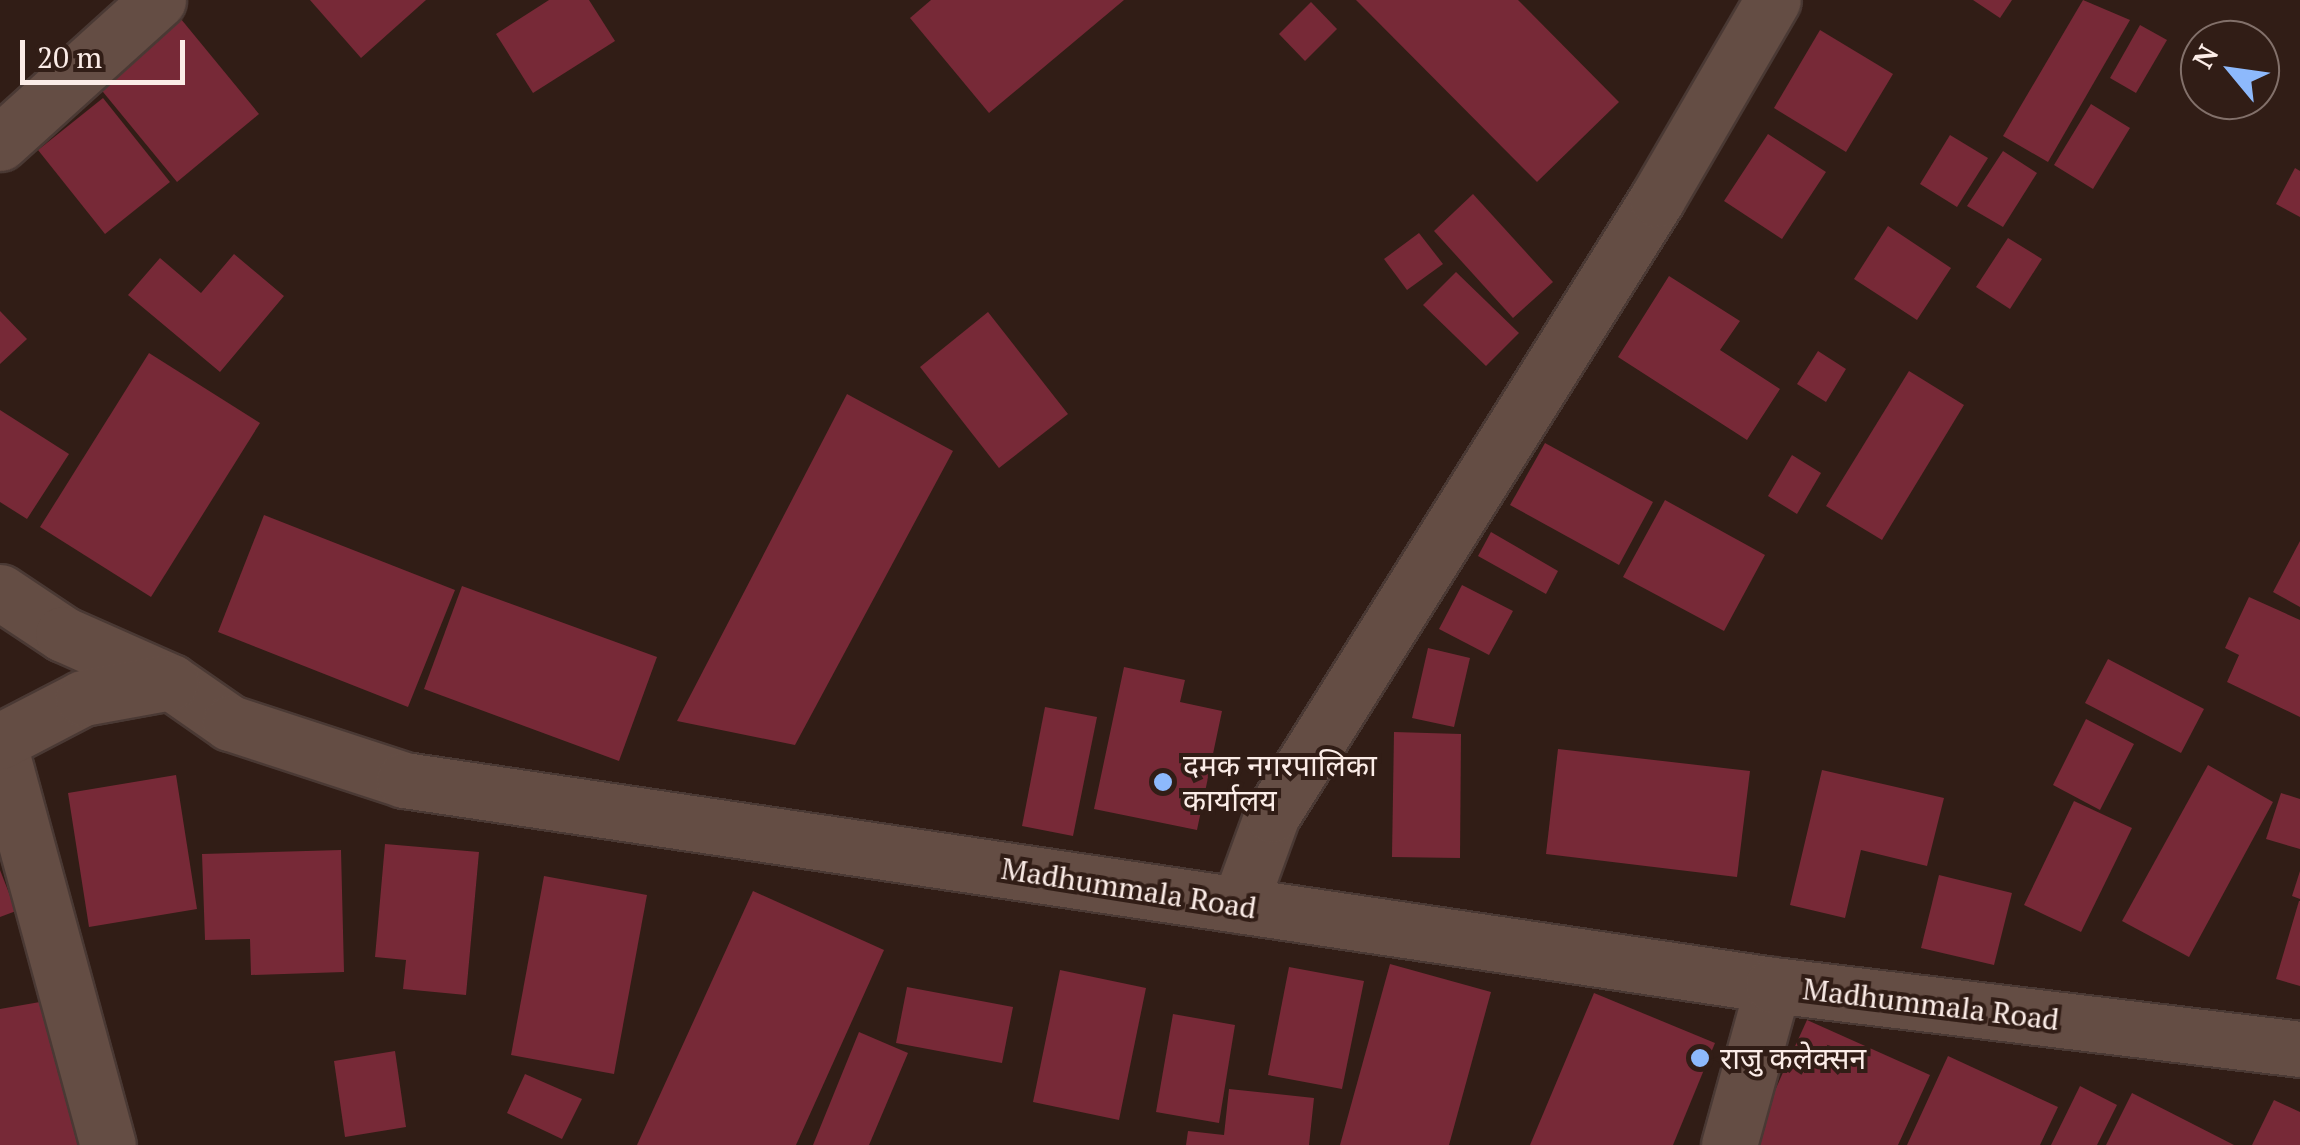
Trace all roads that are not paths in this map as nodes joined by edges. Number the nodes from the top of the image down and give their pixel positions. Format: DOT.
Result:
graph roads {
  1 [pos="158,0"];
  2 [pos="1773,0"];
  3 [pos="0,143"];
  4 [pos="0,592"];
  5 [pos="171,682"];
  6 [pos="0,744"];
  7 [pos="1239,905"];
  8 [pos="1773,985"];
  9 [pos="2300,1049"];
  10 [pos="108,1145"];
  11 [pos="1729,1145"];
  1 -- 3 [label="street"];
  2 -- 7 [label="street"];
  4 -- 5 [label="street, Madhummala Road"];
  5 -- 6 [label="street"];
  5 -- 7 [label="street, Madhummala Road"];
  6 -- 10 [label="street"];
  7 -- 8 [label="street, Madhummala Road"];
  8 -- 9 [label="street, Madhummala Road"];
  8 -- 11 [label="street"];
}
